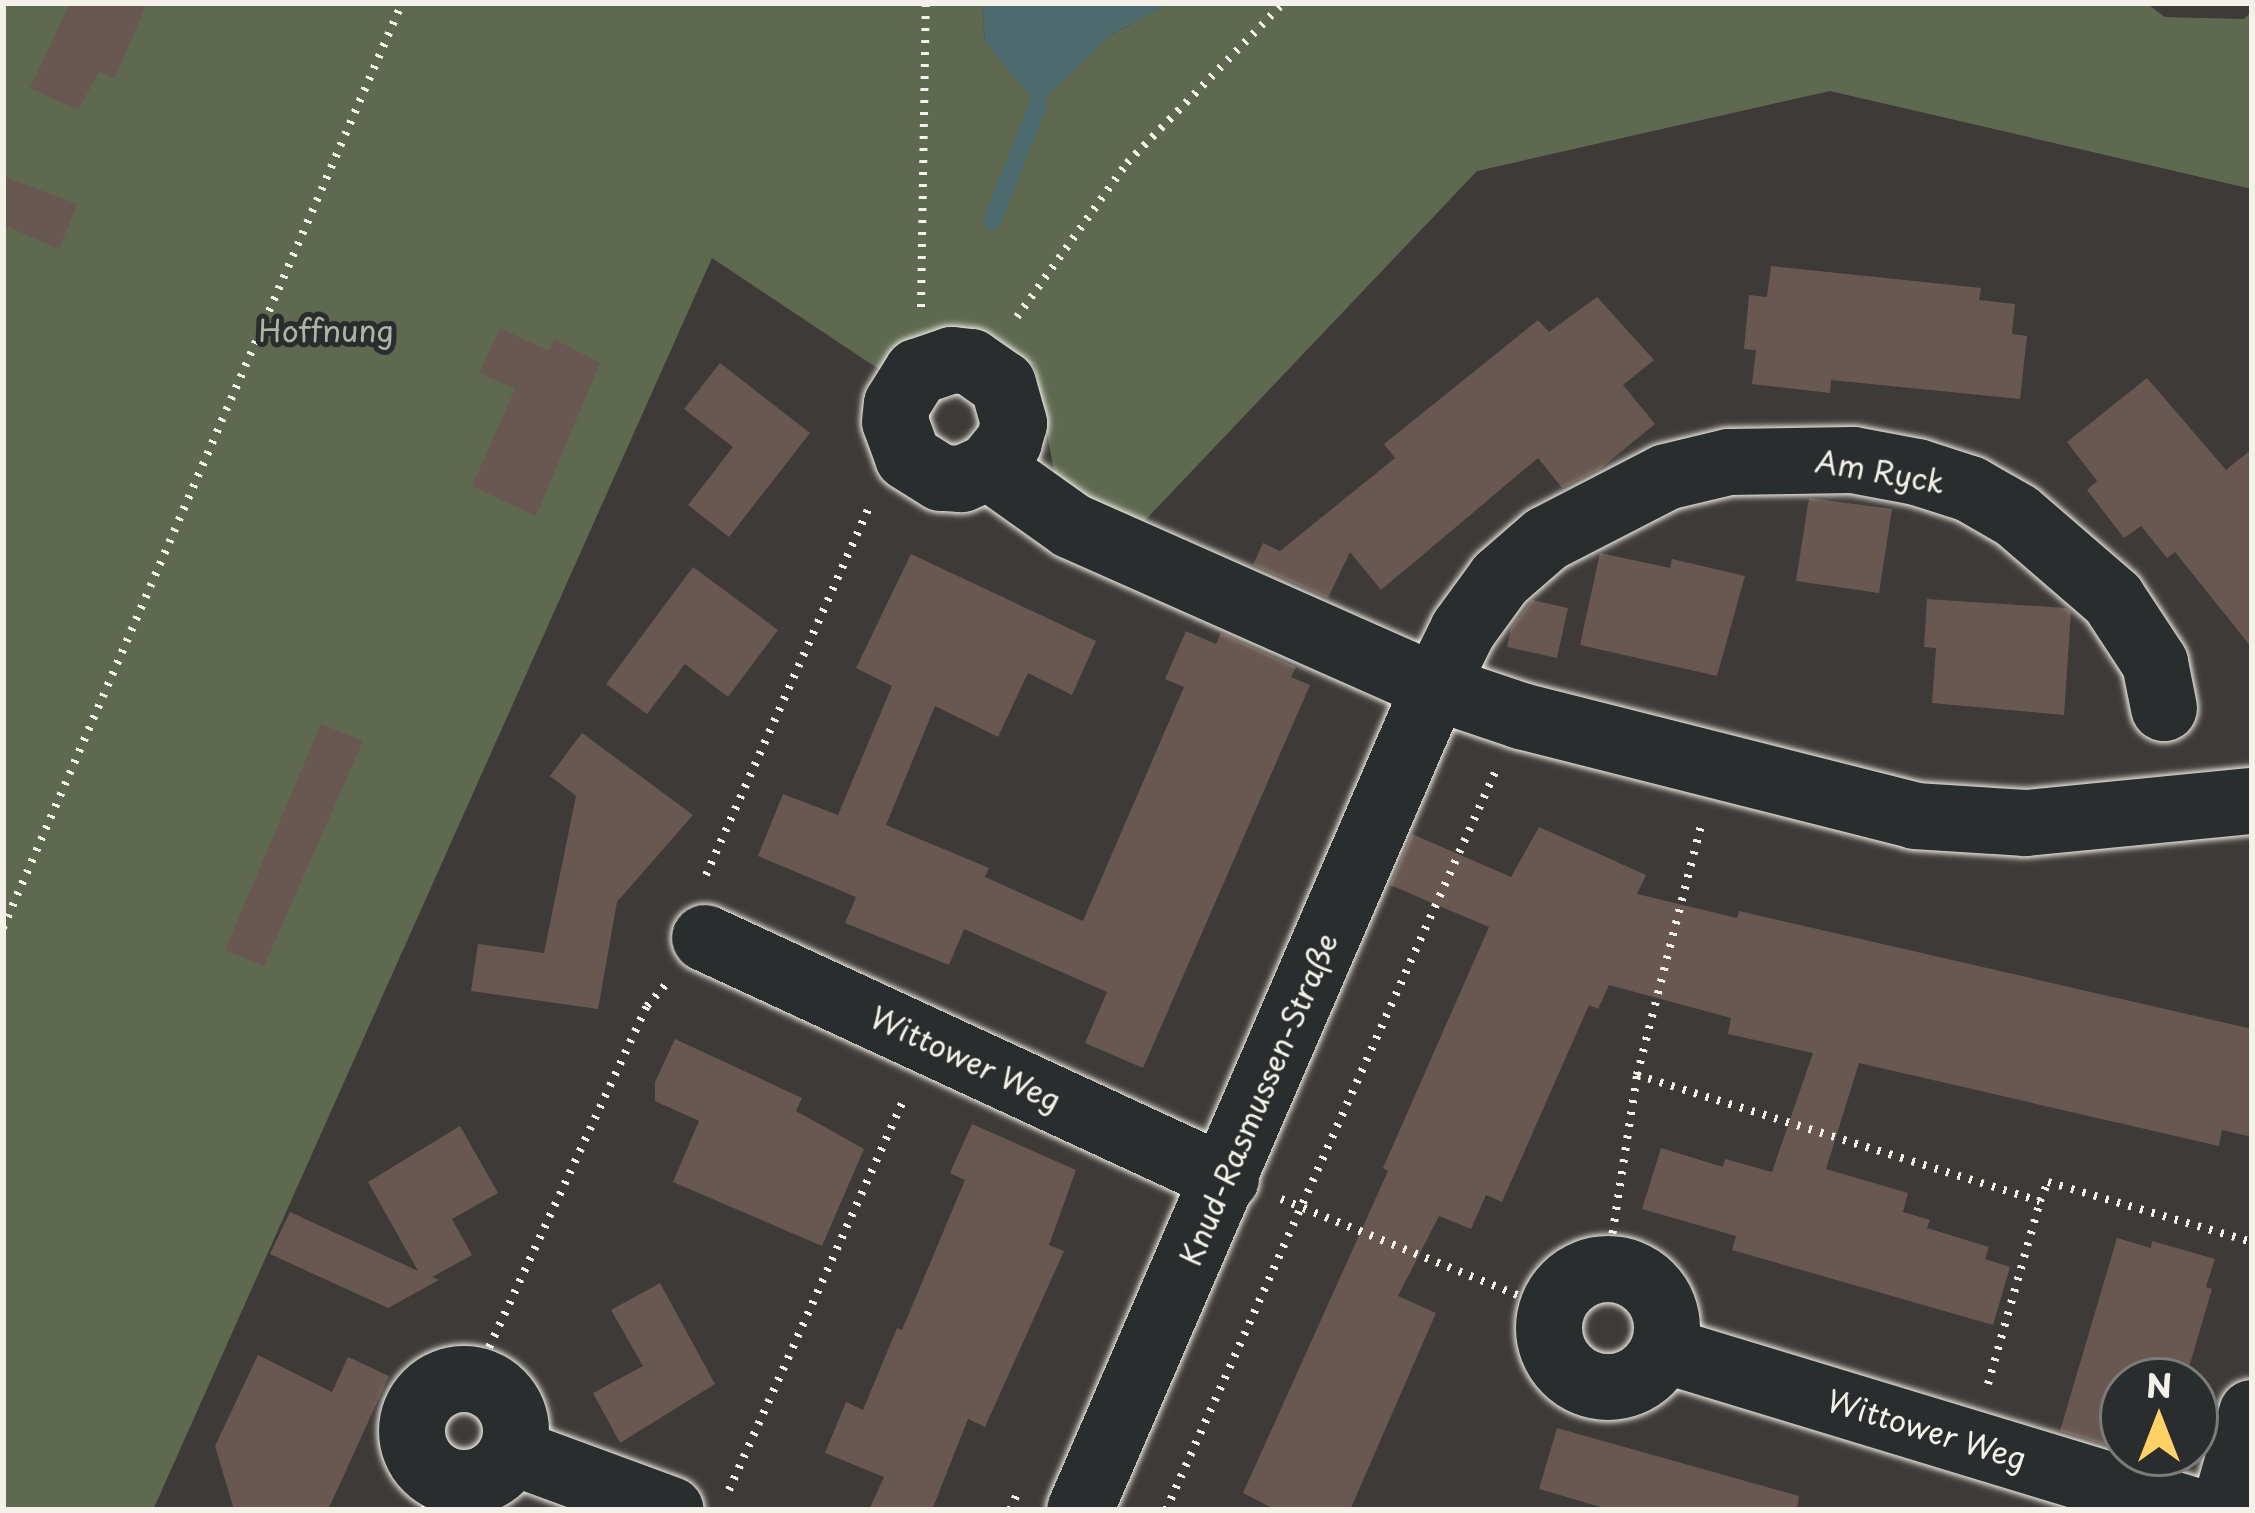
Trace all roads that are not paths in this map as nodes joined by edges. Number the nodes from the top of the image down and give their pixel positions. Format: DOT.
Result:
graph roads {
  1 [pos="989,467"];
  2 [pos="1435,687"];
  3 [pos="2164,708"];
  4 [pos="2252,801"];
  5 [pos="705,938"];
  6 [pos="1226,1179"];
  7 [pos="1664,1350"];
  8 [pos="2252,1413"];
  9 [pos="512,1452"];
  10 [pos="432,1494"];
  11 [pos="671,1510"];
  12 [pos="1080,1510"];
  13 [pos="2191,1510"];
  14 [pos="2224,1510"];
  1 -- 1 [label="street"];
  1 -- 2 [label="street"];
  2 -- 3 [label="street, Am Ryck"];
  2 -- 4 [label="street"];
  2 -- 6 [label="street, Knud-Rasmussen-Straße"];
  5 -- 6 [label="street, Wittower Weg"];
  6 -- 12 [label="street, Knud-Rasmussen-Straße"];
  7 -- 7 [label="street"];
  7 -- 13 [label="street, Wittower Weg"];
  8 -- 14 [label="street"];
  9 -- 10 [label="street"];
  9 -- 10 [label="street"];
  9 -- 11 [label="street"];
}
